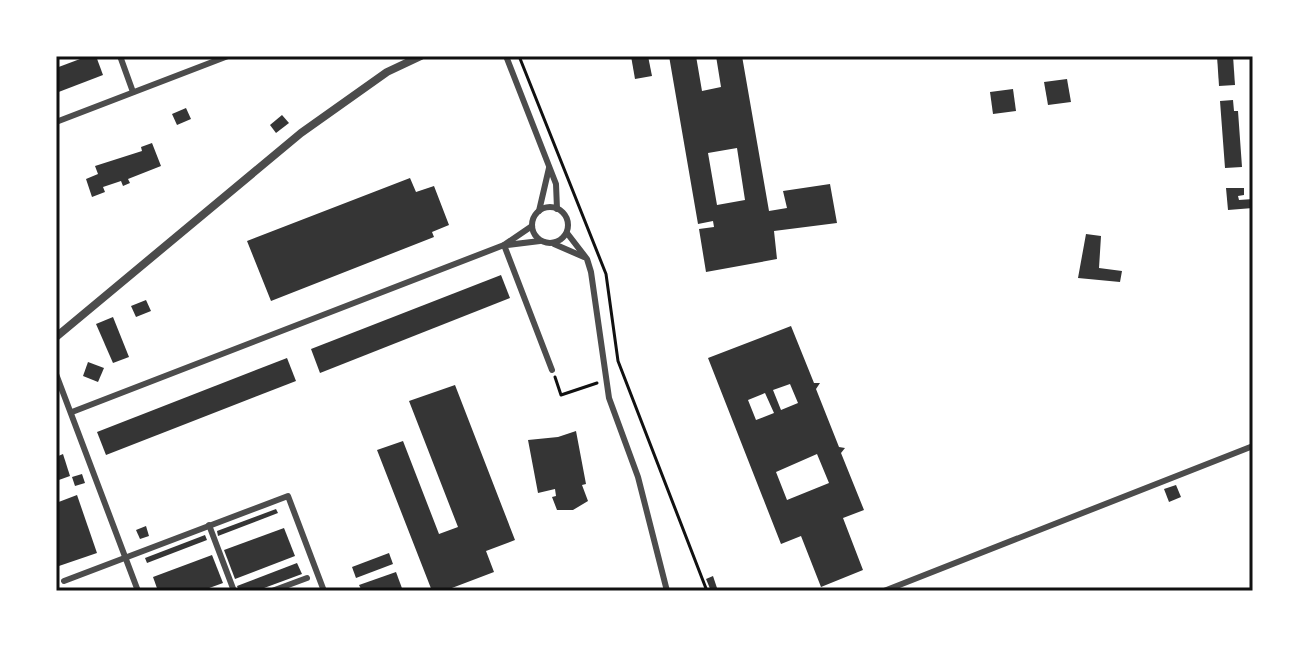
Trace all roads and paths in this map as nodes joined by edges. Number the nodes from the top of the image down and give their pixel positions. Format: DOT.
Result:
graph roads {
  1 [pos="120,56"];
  2 [pos="228,56"];
  3 [pos="421,56"];
  4 [pos="506,56"];
  5 [pos="519,56"];
  6 [pos="133,92"];
  7 [pos="56,122"];
  8 [pos="549,164"];
  9 [pos="557,209"];
  10 [pos="539,211"];
  11 [pos="532,226"];
  12 [pos="567,233"];
  13 [pos="541,241"];
  14 [pos="553,243"];
  15 [pos="504,245"];
  16 [pos="587,259"];
  17 [pos="56,337"];
  18 [pos="552,370"];
  19 [pos="56,374"];
  20 [pos="605,380"];
  21 [pos="72,412"];
  22 [pos="1253,446"];
  23 [pos="209,525"];
  24 [pos="125,557"];
  25 [pos="307,578"];
  26 [pos="64,581"];
  27 [pos="138,591"];
  28 [pos="234,591"];
  29 [pos="272,591"];
  30 [pos="324,591"];
  31 [pos="667,591"];
  32 [pos="707,591"];
  33 [pos="884,591"];
  1 -- 6 [label="street"];
  2 -- 6 [label="street"];
  3 -- 17 [label="street"];
  4 -- 8 [label="street"];
  5 -- 32 [label="path"];
  6 -- 7 [label="street"];
  8 -- 9 [label="street"];
  8 -- 10 [label="street"];
  9 -- 10 [label="street"];
  9 -- 12 [label="street"];
  10 -- 11 [label="street"];
  11 -- 13 [label="street"];
  11 -- 15 [label="street"];
  12 -- 14 [label="street"];
  12 -- 16 [label="street"];
  13 -- 14 [label="street"];
  13 -- 15 [label="street"];
  14 -- 16 [label="street"];
  15 -- 18 [label="street"];
  15 -- 21 [label="street"];
  16 -- 20 [label="street"];
  18 -- 20 [label="path"];
  19 -- 21 [label="street"];
  20 -- 31 [label="street"];
  21 -- 24 [label="street"];
  22 -- 33 [label="street"];
  23 -- 24 [label="street"];
  23 -- 28 [label="street"];
  23 -- 30 [label="street"];
  24 -- 26 [label="street"];
  24 -- 27 [label="street"];
  25 -- 29 [label="street"];
}
